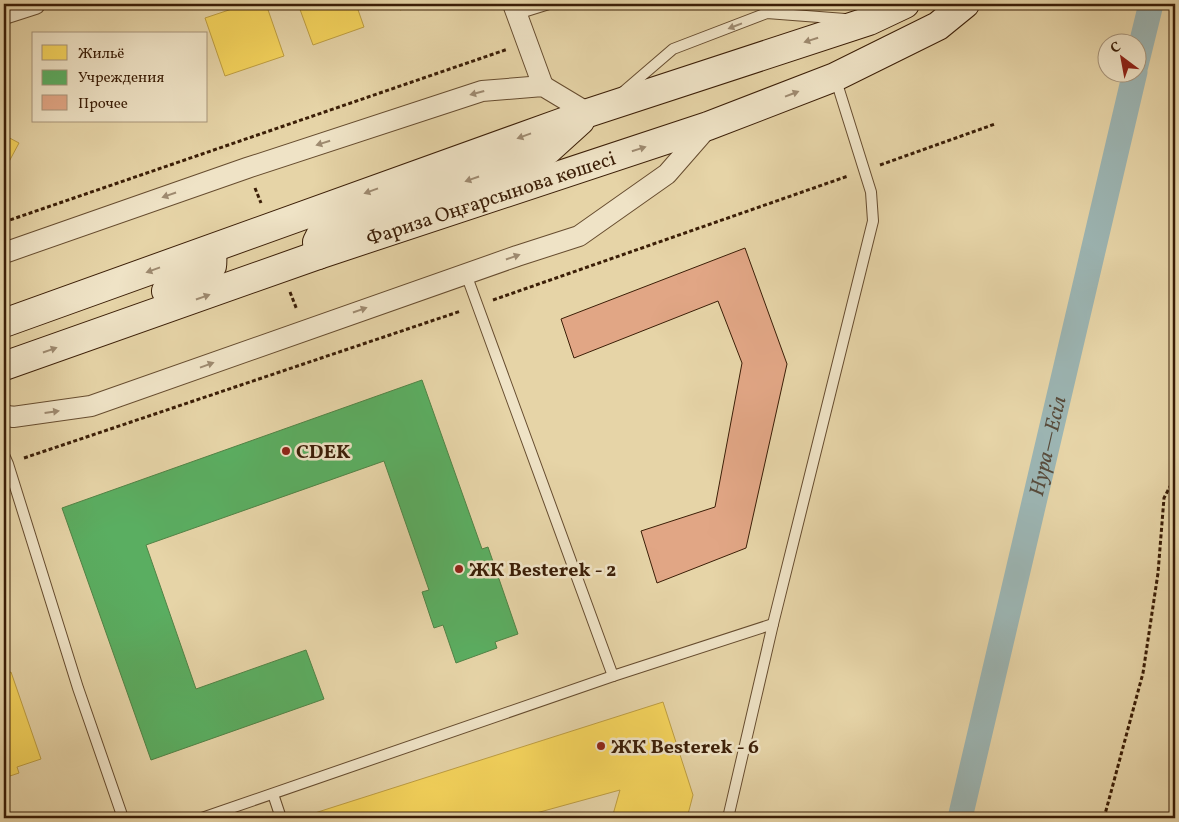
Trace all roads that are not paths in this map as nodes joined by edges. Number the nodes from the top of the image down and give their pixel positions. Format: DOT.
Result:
graph roads {
  1 [pos="35,4"];
  2 [pos="549,4"];
  3 [pos="905,4"];
  4 [pos="965,4"];
  5 [pos="515,9"];
  6 [pos="4,14"];
  7 [pos="869,21"];
  8 [pos="835,77"];
  9 [pos="543,86"];
  10 [pos="597,110"];
  11 [pos="708,126"];
  12 [pos="212,249"];
  13 [pos="4,253"];
  14 [pos="318,255"];
  15 [pos="466,274"];
  16 [pos="4,323"];
  17 [pos="4,347"];
  18 [pos="4,366"];
  19 [pos="4,415"];
  20 [pos="6,459"];
  21 [pos="774,624"];
  22 [pos="613,676"];
  23 [pos="273,794"];
  24 [pos="122,818"];
  25 [pos="202,818"];
  26 [pos="281,818"];
  27 [pos="728,818"];
  1 -- 6 [label="street"];
  2 -- 5 [label="lane"];
  3 -- 7 [label="street"];
  4 -- 8 [label="street, Фариза Оңғарсынова көшесі"];
  5 -- 9 [label="street"];
  7 -- 10 [label="street, one-way"];
  7 -- 10 [label="lane, one-way"];
  11 -- 8 [label="street, Фариза Оңғарсынова көшесі, one-way"];
  8 -- 21 [label="lane"];
  9 -- 10 [label="street"];
  9 -- 13 [label="street, one-way"];
  10 -- 12 [label="street, one-way"];
  10 -- 14 [label="street, one-way"];
  14 -- 11 [label="street, Фариза Оңғарсынова көшесі, one-way"];
  15 -- 11 [label="street, one-way"];
  12 -- 16 [label="street, one-way"];
  12 -- 17 [label="street"];
  18 -- 14 [label="street, Фариза Оңғарсынова көшесі, one-way"];
  19 -- 15 [label="street, one-way"];
  15 -- 22 [label="lane"];
  20 -- 24 [label="lane"];
  21 -- 22 [label="lane"];
  21 -- 27 [label="lane"];
  22 -- 23 [label="lane"];
  23 -- 25 [label="lane"];
  23 -- 26 [label="lane"];
}
